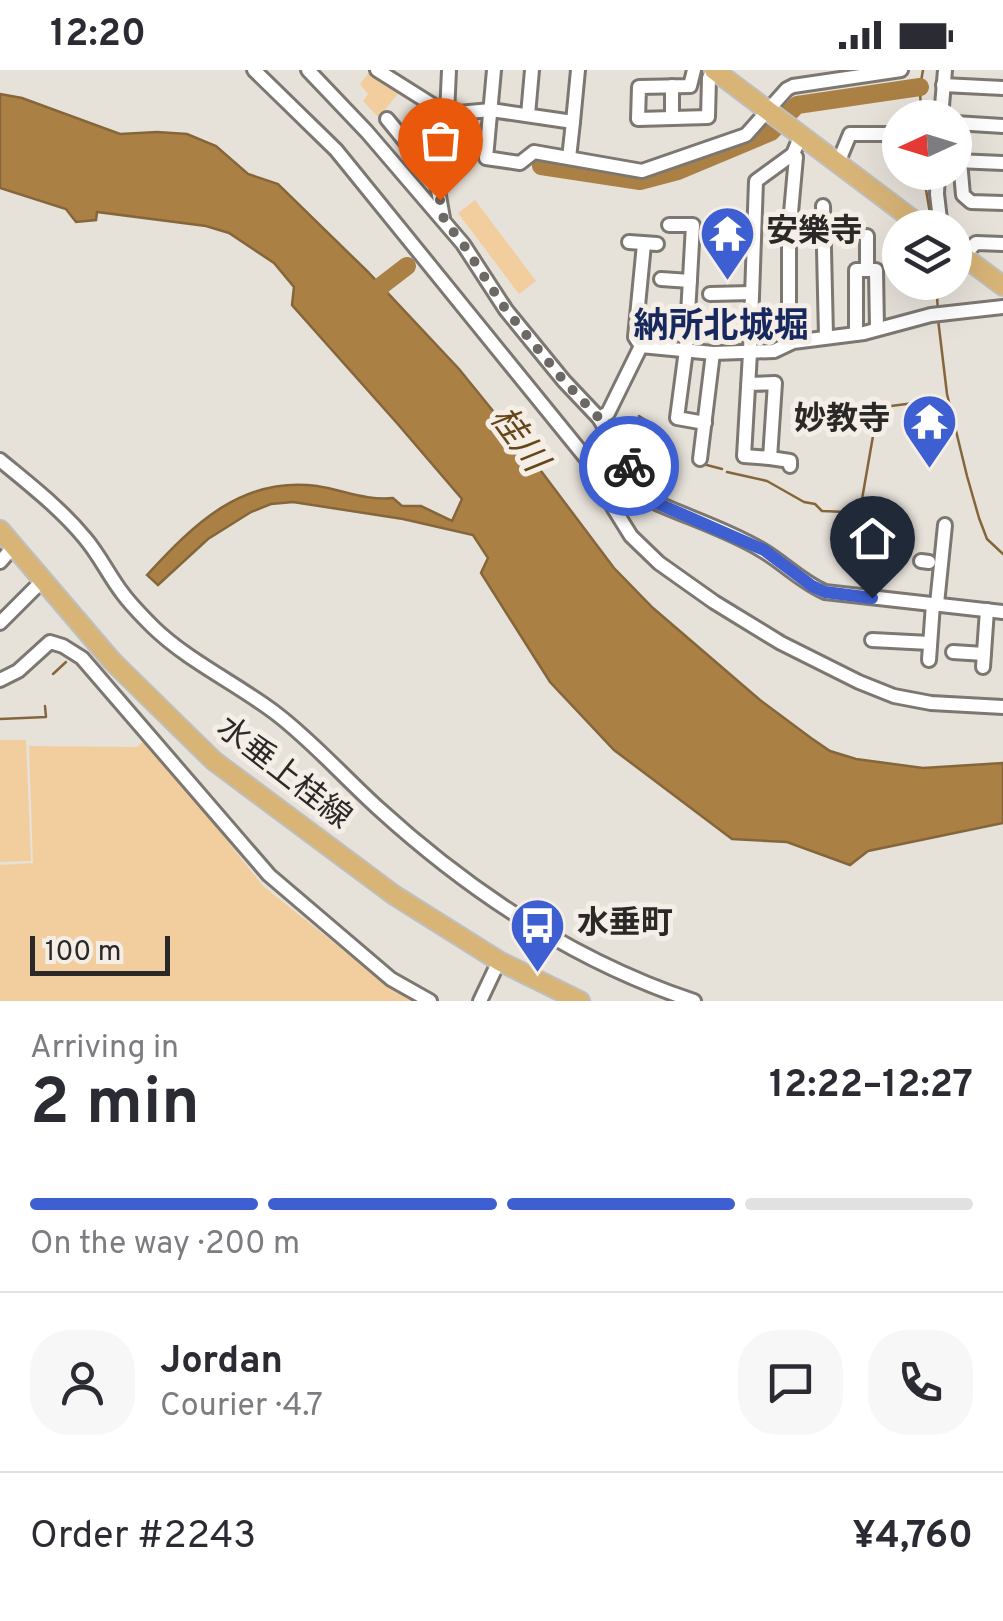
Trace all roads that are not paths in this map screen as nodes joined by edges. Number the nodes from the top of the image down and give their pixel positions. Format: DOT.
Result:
graph roads {
  1 [pos="254,70"];
  2 [pos="308,70"];
  3 [pos="377,70"];
  4 [pos="404,70"];
  5 [pos="448,70"];
  6 [pos="494,70"];
  7 [pos="532,70"];
  8 [pos="578,70"];
  9 [pos="694,70"];
  10 [pos="714,70"];
  11 [pos="901,70"];
  12 [pos="945,70"];
  13 [pos="800,77"];
  14 [pos="672,86"];
  15 [pos="943,86"];
  16 [pos="403,88"];
  17 [pos="1003,88"];
  18 [pos="942,100"];
  19 [pos="491,110"];
  20 [pos="771,113"];
  21 [pos="448,114"];
  22 [pos="528,115"];
  23 [pos="672,118"];
  24 [pos="386,119"];
  25 [pos="573,122"];
  26 [pos="972,124"];
  27 [pos="1003,126"];
  28 [pos="797,132"];
  29 [pos="882,134"];
  30 [pos="467,153"];
  31 [pos="793,154"];
  32 [pos="568,158"];
  33 [pos="972,162"];
  34 [pos="838,163"];
  35 [pos="1003,163"];
  36 [pos="436,179"];
  37 [pos="962,190"];
  38 [pos="1003,203"];
  39 [pos="823,206"];
  40 [pos="900,210"];
  41 [pos="444,220"];
  42 [pos="669,225"];
  43 [pos="789,235"];
  44 [pos="824,235"];
  45 [pos="866,236"];
  46 [pos="629,242"];
  47 [pos="1003,244"];
  48 [pos="972,245"];
  49 [pos="972,263"];
  50 [pos="867,270"];
  51 [pos="660,279"];
  52 [pos="690,281"];
  53 [pos="1003,286"];
  54 [pos="752,293"];
  55 [pos="710,294"];
  56 [pos="1003,307"];
  57 [pos="877,330"];
  58 [pos="856,334"];
  59 [pos="826,336"];
  60 [pos="789,342"];
  61 [pos="641,346"];
  62 [pos="686,350"];
  63 [pos="713,353"];
  64 [pos="750,353"];
  65 [pos="748,384"];
  66 [pos="599,418"];
  67 [pos="706,423"];
  68 [pos="745,424"];
  69 [pos="773,426"];
  70 [pos="700,458"];
  71 [pos="770,458"];
  72 [pos="0,460"];
  73 [pos="790,466"];
  74 [pos="945,524"];
  75 [pos="0,530"];
  76 [pos="14,546"];
  77 [pos="0,562"];
  78 [pos="43,580"];
  79 [pos="935,604"];
  80 [pos="987,610"];
  81 [pos="1003,612"];
  82 [pos="0,623"];
  83 [pos="872,640"];
  84 [pos="930,643"];
  85 [pos="953,652"];
  86 [pos="930,660"];
  87 [pos="0,680"];
  88 [pos="1003,707"];
  89 [pos="499,961"];
  90 [pos="430,1001"];
  91 [pos="480,1001"];
  92 [pos="580,1001"];
  93 [pos="694,1001"];
  1 -- 88 [label="street"];
  2 -- 41 [label="street"];
  3 -- 16 [label="street"];
  4 -- 16 [label="street"];
  5 -- 21 [label="street"];
  6 -- 19 [label="street"];
  7 -- 22 [label="street"];
  8 -- 25 [label="street"];
  9 -- 14 [label="street"];
  10 -- 20 [label="main road"];
  10 -- 23 [label="street"];
  11 -- 13 [label="street"];
  12 -- 15 [label="street"];
  13 -- 20 [label="street"];
  14 -- 23 [label="street"];
  14 -- 23 [label="street"];
  15 -- 17 [label="street"];
  15 -- 18 [label="street"];
  16 -- 21 [label="street"];
  19 -- 21 [label="street"];
  19 -- 22 [label="street"];
  19 -- 32 [label="street"];
  20 -- 28 [label="main road"];
  20 -- 32 [label="street"];
  22 -- 25 [label="street"];
  24 -- 36 [label="street"];
  25 -- 32 [label="street"];
  26 -- 27 [label="street"];
  28 -- 31 [label="street"];
  28 -- 34 [label="main road"];
  29 -- 34 [label="street"];
  30 -- 36 [label="street"];
  31 -- 43 [label="street"];
  31 -- 54 [label="street"];
  33 -- 35 [label="street"];
  34 -- 40 [label="main road"];
  36 -- 41 [label="street"];
  37 -- 38 [label="street"];
  39 -- 44 [label="street"];
  41 -- 66 [label="street"];
  42 -- 52 [label="street"];
  43 -- 44 [label="street"];
  43 -- 60 [label="street"];
  44 -- 59 [label="street"];
  45 -- 50 [label="street"];
  46 -- 61 [label="street"];
  47 -- 48 [label="street"];
  49 -- 53 [label="main road"];
  50 -- 57 [label="street"];
  50 -- 58 [label="street"];
  51 -- 52 [label="street"];
  52 -- 62 [label="street"];
  54 -- 55 [label="street"];
  54 -- 64 [label="street"];
  56 -- 57 [label="street"];
  57 -- 58 [label="street"];
  58 -- 59 [label="street"];
  59 -- 60 [label="street"];
  60 -- 64 [label="street"];
  61 -- 62 [label="street"];
  61 -- 66 [label="street"];
  62 -- 63 [label="street"];
  62 -- 67 [label="street"];
  63 -- 64 [label="street"];
  63 -- 67 [label="street"];
  64 -- 65 [label="street"];
  65 -- 68 [label="street"];
  65 -- 69 [label="street"];
  66 -- 79 [label="street"];
  67 -- 70 [label="street"];
  68 -- 69 [label="street"];
  68 -- 71 [label="street"];
  69 -- 71 [label="street"];
  71 -- 73 [label="street"];
  72 -- 93 [label="street"];
  74 -- 79 [label="street"];
  75 -- 76 [label="main road, 水垂上桂線"];
  76 -- 77 [label="street"];
  76 -- 78 [label="main road, 水垂上桂線"];
  78 -- 82 [label="street"];
  78 -- 89 [label="main road, 水垂上桂線"];
  79 -- 80 [label="street"];
  79 -- 84 [label="street"];
  80 -- 81 [label="street"];
  80 -- 85 [label="street"];
  83 -- 84 [label="street"];
  84 -- 86 [label="street"];
  87 -- 90 [label="street"];
  89 -- 91 [label="street"];
  89 -- 92 [label="main road, 水垂上桂線"];
}
